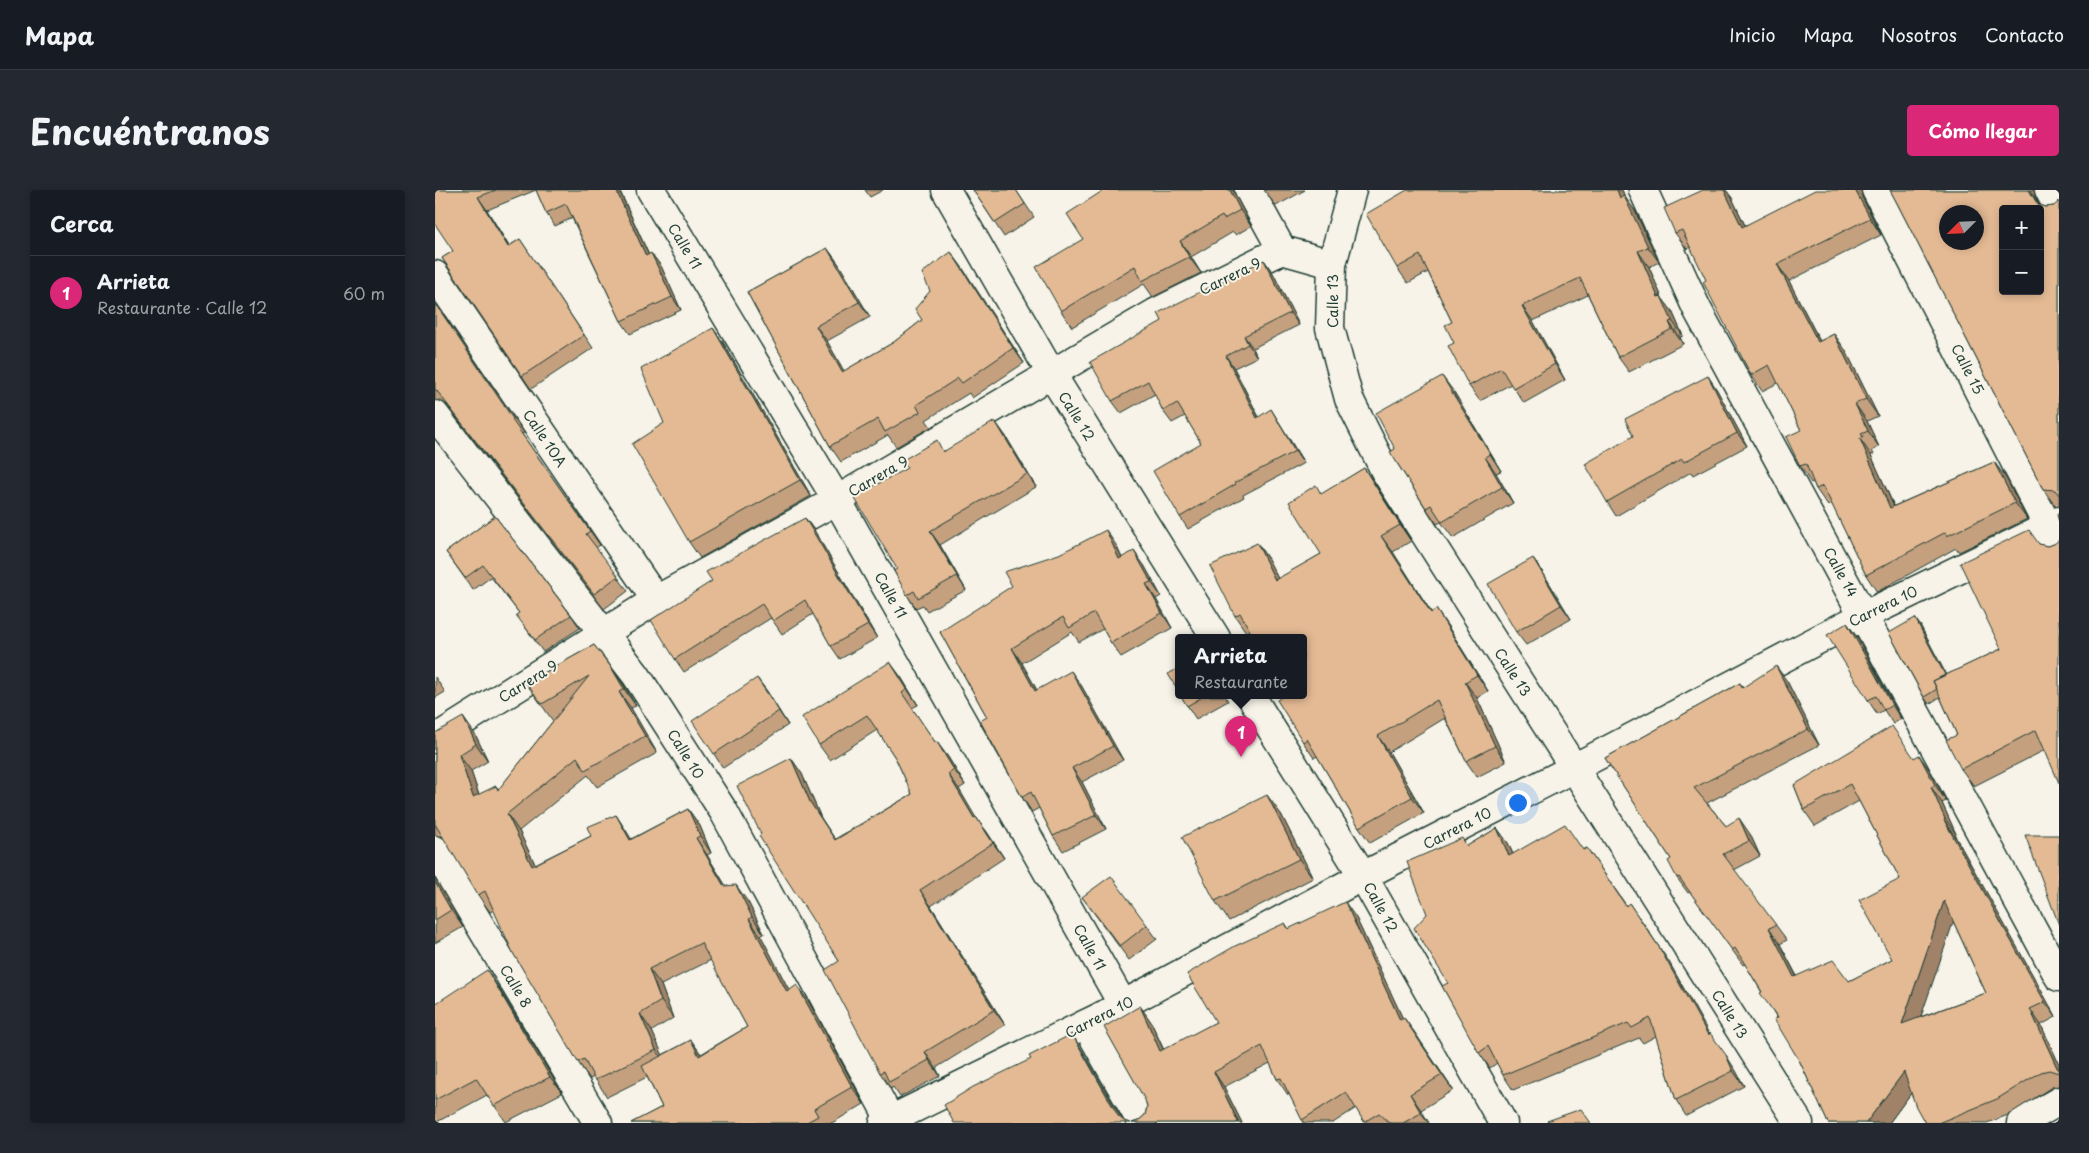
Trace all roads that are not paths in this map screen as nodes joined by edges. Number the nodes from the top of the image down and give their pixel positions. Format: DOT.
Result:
graph roads {
  1 [pos="651,190"];
  2 [pos="946,190"];
  3 [pos="1249,190"];
  4 [pos="1643,190"];
  5 [pos="1876,190"];
  6 [pos="2049,190"];
  7 [pos="1353,191"];
  8 [pos="2059,209"];
  9 [pos="1283,250"];
  10 [pos="1332,264"];
  11 [pos="435,275"];
  12 [pos="1052,375"];
  13 [pos="435,414"];
  14 [pos="837,500"];
  15 [pos="2055,532"];
  16 [pos="656,600"];
  17 [pos="1865,615"];
  18 [pos="604,633"];
  19 [pos="1214,634"];
  20 [pos="1253,699"];
  21 [pos="435,740"];
  22 [pos="1575,768"];
  23 [pos="435,850"];
  24 [pos="1363,876"];
  25 [pos="2059,977"];
  26 [pos="1123,1005"];
  27 [pos="1087,1024"];
  28 [pos="2059,1101"];
  29 [pos="889,1122"];
  30 [pos="598,1123"];
  31 [pos="1142,1123"];
  32 [pos="1503,1123"];
  33 [pos="1799,1123"];
  34 [pos="2021,1123"];
  1 -- 14 [label="street, Calle 11"];
  2 -- 12 [label="street, Calle 12"];
  3 -- 9 [label="street"];
  4 -- 17 [label="street, Calle 14"];
  5 -- 15 [label="street, Calle 15"];
  6 -- 8 [label="street"];
  7 -- 10 [label="street, Calle 13"];
  9 -- 10 [label="street"];
  9 -- 12 [label="street, Carrera 9"];
  10 -- 22 [label="street, Calle 13"];
  11 -- 16 [label="street, Calle 10A"];
  12 -- 14 [label="street, Carrera 9"];
  12 -- 19 [label="street, Calle 12"];
  13 -- 18 [label="street, Calle 10"];
  14 -- 16 [label="street, Carrera 9"];
  14 -- 26 [label="street, Calle 11"];
  15 -- 17 [label="street, Carrera 10"];
  16 -- 18 [label="street, Carrera 9"];
  17 -- 22 [label="street, Carrera 10"];
  17 -- 25 [label="street, Calle 14"];
  18 -- 21 [label="street, Carrera 9"];
  18 -- 29 [label="street, Calle 10"];
  20 -- 24 [label="street, Calle 12"];
  22 -- 24 [label="street, Carrera 10"];
  22 -- 33 [label="street, Calle 13"];
  23 -- 30 [label="street, Calle 8"];
  24 -- 26 [label="street, Carrera 10"];
  24 -- 32 [label="street, Calle 12"];
  26 -- 27 [label="street, Carrera 10"];
  27 -- 29 [label="street, Carrera 10"];
  27 -- 31 [label="street"];
  28 -- 34 [label="street"];
}
